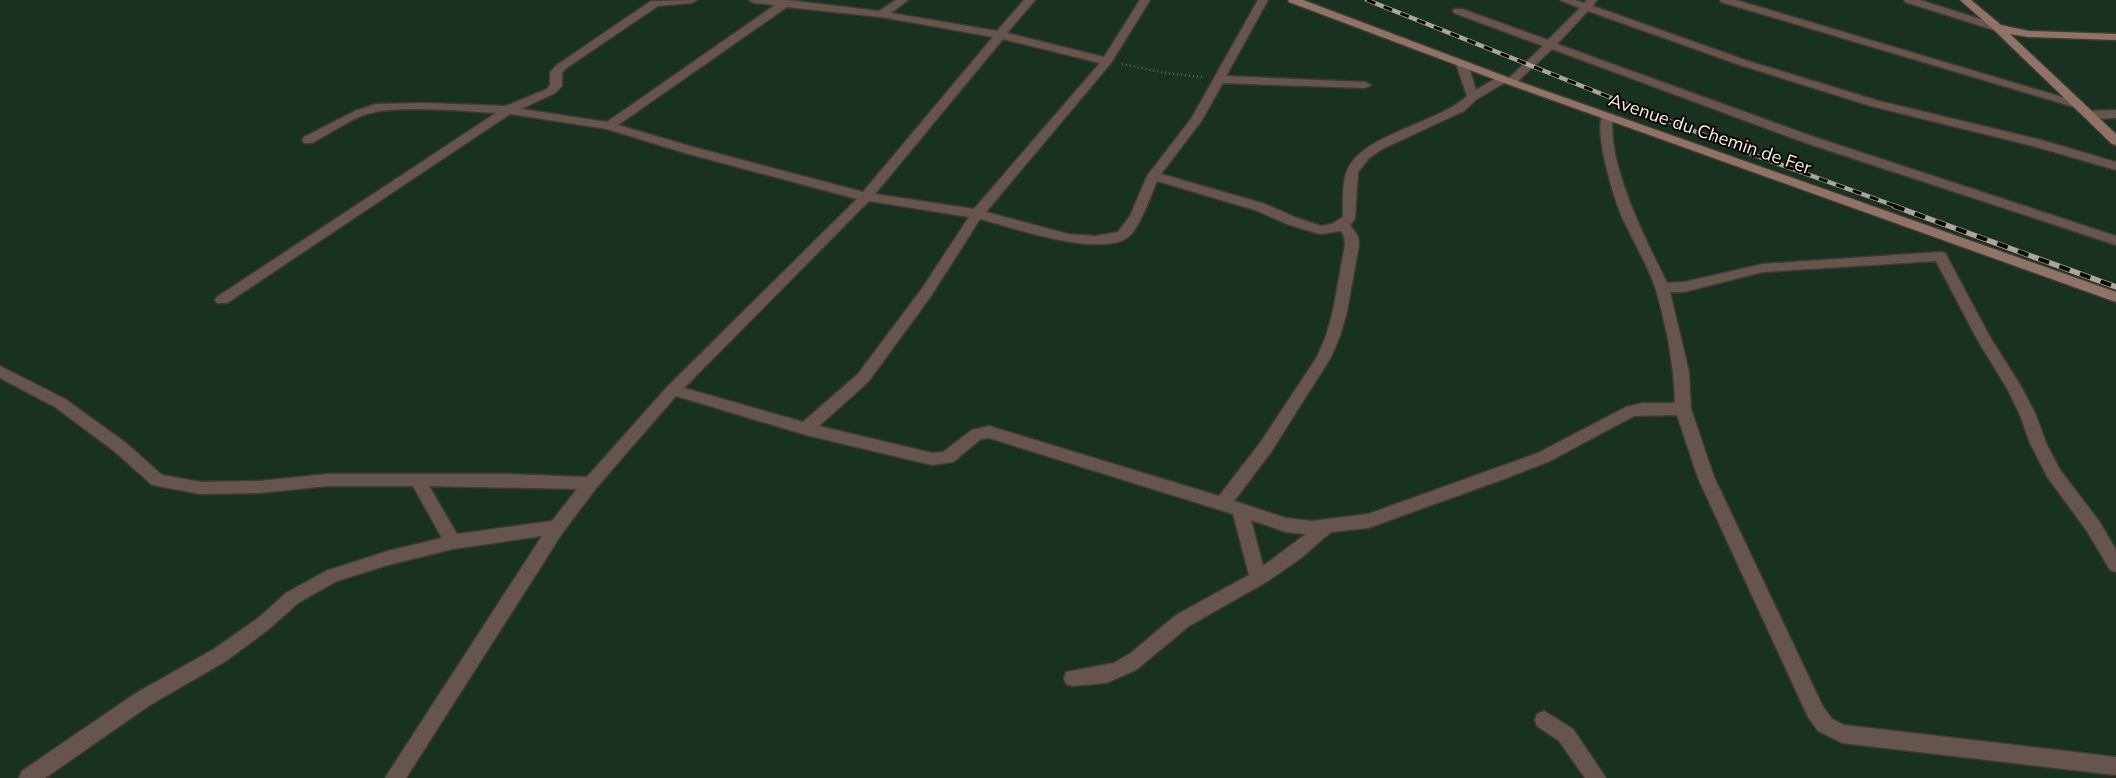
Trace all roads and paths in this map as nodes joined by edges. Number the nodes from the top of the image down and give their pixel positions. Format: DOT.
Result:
graph roads {
  1 [pos="692,0"];
  2 [pos="754,0"];
  3 [pos="903,0"];
  4 [pos="1030,0"];
  5 [pos="1145,0"];
  6 [pos="1263,0"];
  7 [pos="1293,0"];
  8 [pos="1565,0"];
  9 [pos="1725,0"];
  10 [pos="1909,0"];
  11 [pos="1965,0"];
  12 [pos="657,1"];
  13 [pos="786,3"];
  14 [pos="1588,3"];
  15 [pos="1458,11"];
  16 [pos="881,14"];
  17 [pos="1998,28"];
  18 [pos="1000,35"];
  19 [pos="2116,37"];
  20 [pos="1549,45"];
  21 [pos="1107,61"];
  22 [pos="1462,64"];
  23 [pos="1220,79"];
  24 [pos="1506,81"];
  25 [pos="1365,85"];
  26 [pos="1473,97"];
  27 [pos="2078,105"];
  28 [pos="508,110"];
  29 [pos="2116,114"];
  30 [pos="2089,115"];
  31 [pos="1607,116"];
  32 [pos="609,126"];
  33 [pos="308,140"];
  34 [pos="2116,141"];
  35 [pos="2116,166"];
  36 [pos="1153,176"];
  37 [pos="866,197"];
  38 [pos="977,214"];
  39 [pos="1343,225"];
  40 [pos="2116,241"];
  41 [pos="1662,288"];
  42 [pos="2116,296"];
  43 [pos="222,300"];
  44 [pos="0,371"];
  45 [pos="673,390"];
  46 [pos="1683,409"];
  47 [pos="806,429"];
  48 [pos="418,481"];
  49 [pos="591,483"];
  50 [pos="1222,504"];
  51 [pos="1240,511"];
  52 [pos="557,527"];
  53 [pos="1326,528"];
  54 [pos="453,542"];
  55 [pos="2116,565"];
  56 [pos="1258,578"];
  57 [pos="1073,678"];
  58 [pos="1544,720"];
  59 [pos="2116,766"];
  60 [pos="29,778"];
  61 [pos="395,778"];
  62 [pos="1596,778"];
  1 -- 12 [label="street"];
  2 -- 13 [label="street"];
  3 -- 16 [label="street"];
  4 -- 18 [label="street"];
  5 -- 21 [label="street"];
  6 -- 23 [label="street"];
  7 -- 22 [label="street, Avenue du Chemin de Fer"];
  8 -- 14 [label="street"];
  9 -- 27 [label="street"];
  10 -- 17 [label="street"];
  11 -- 17 [label="street"];
  12 -- 28 [label="street"];
  13 -- 16 [label="street"];
  13 -- 32 [label="street"];
  14 -- 20 [label="street"];
  14 -- 35 [label="street"];
  15 -- 20 [label="street"];
  16 -- 18 [label="street"];
  17 -- 19 [label="street"];
  17 -- 27 [label="street"];
  18 -- 21 [label="street"];
  18 -- 37 [label="street"];
  20 -- 24 [label="street"];
  20 -- 40 [label="street"];
  21 -- 23 [label="path"];
  21 -- 38 [label="street"];
  22 -- 24 [label="street, Avenue du Chemin de Fer"];
  22 -- 26 [label="street"];
  23 -- 25 [label="street"];
  23 -- 36 [label="street"];
  24 -- 26 [label="street"];
  24 -- 31 [label="street, Avenue du Chemin de Fer"];
  26 -- 39 [label="street"];
  27 -- 30 [label="street"];
  28 -- 32 [label="street"];
  28 -- 33 [label="street"];
  28 -- 43 [label="street"];
  29 -- 30 [label="street"];
  30 -- 34 [label="street"];
  31 -- 41 [label="street"];
  31 -- 42 [label="street, Avenue du Chemin de Fer"];
  32 -- 37 [label="street"];
  36 -- 38 [label="street"];
  36 -- 39 [label="street"];
  37 -- 38 [label="street"];
  37 -- 45 [label="street"];
  38 -- 47 [label="street"];
  39 -- 50 [label="street"];
  41 -- 46 [label="street"];
  41 -- 55 [label="street"];
  44 -- 48 [label="street"];
  45 -- 47 [label="street"];
  45 -- 49 [label="street"];
  46 -- 53 [label="street"];
  46 -- 59 [label="street"];
  47 -- 50 [label="street"];
  48 -- 49 [label="street"];
  48 -- 54 [label="street"];
  49 -- 52 [label="street"];
  50 -- 51 [label="street"];
  51 -- 53 [label="street"];
  51 -- 56 [label="street"];
  52 -- 54 [label="street"];
  52 -- 61 [label="street"];
  53 -- 56 [label="street"];
  54 -- 60 [label="street"];
  56 -- 57 [label="street"];
  58 -- 62 [label="street"];
}
